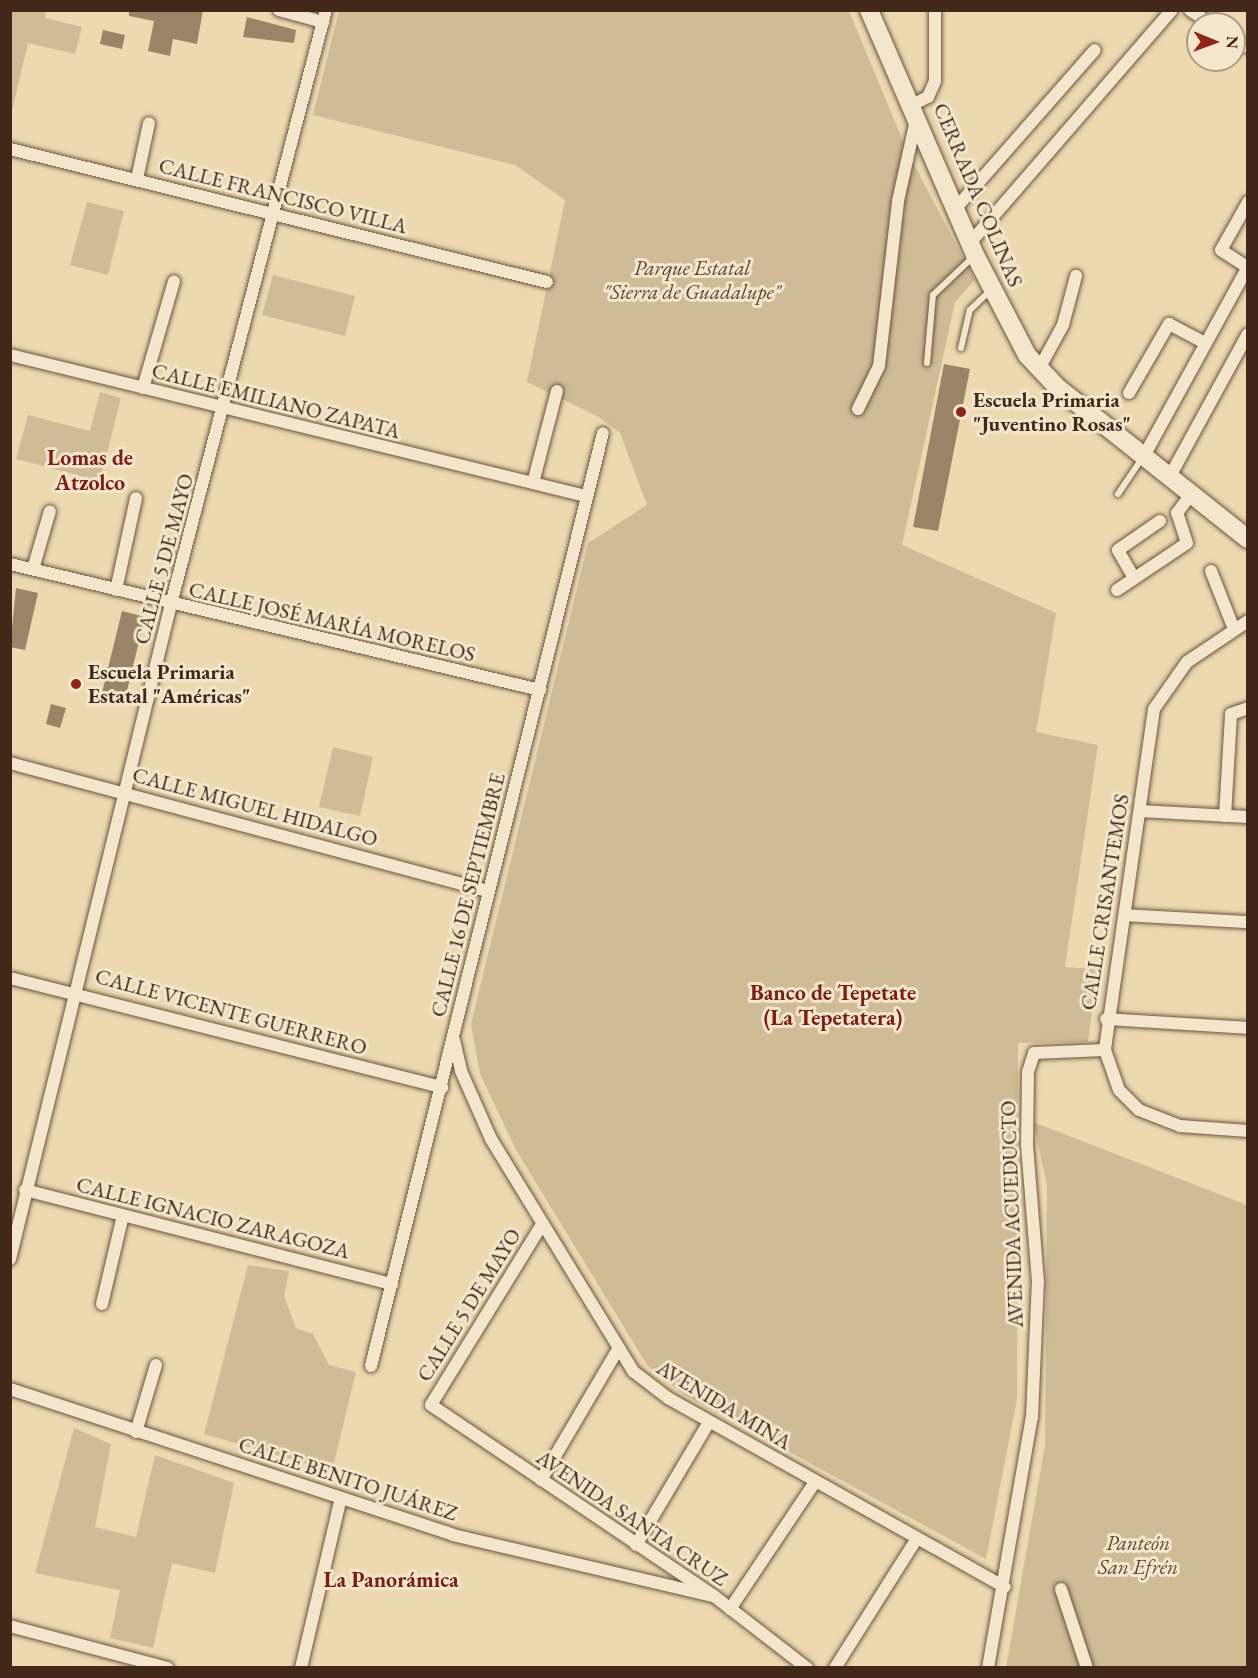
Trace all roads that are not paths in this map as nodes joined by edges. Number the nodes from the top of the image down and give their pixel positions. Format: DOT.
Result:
graph roads {
  1 [pos="279,10"];
  2 [pos="869,10"];
  3 [pos="935,10"];
  4 [pos="1172,10"];
  5 [pos="325,16"];
  6 [pos="1095,50"];
  7 [pos="916,108"];
  8 [pos="149,123"];
  9 [pos="10,148"];
  10 [pos="137,179"];
  11 [pos="1248,202"];
  12 [pos="956,208"];
  13 [pos="276,214"];
  14 [pos="973,249"];
  15 [pos="1247,267"];
  16 [pos="1076,276"];
  17 [pos="174,281"];
  18 [pos="546,282"];
  19 [pos="993,289"];
  20 [pos="1248,334"];
  21 [pos="1205,344"];
  22 [pos="961,348"];
  23 [pos="10,355"];
  24 [pos="927,363"];
  25 [pos="1039,369"];
  26 [pos="143,388"];
  27 [pos="557,391"];
  28 [pos="1129,393"];
  29 [pos="225,409"];
  30 [pos="858,409"];
  31 [pos="603,433"];
  32 [pos="1144,456"];
  33 [pos="1169,478"];
  34 [pos="533,483"];
  35 [pos="1118,494"];
  36 [pos="586,496"];
  37 [pos="1190,496"];
  38 [pos="136,498"];
  39 [pos="50,512"];
  40 [pos="1160,521"];
  41 [pos="1248,539"];
  42 [pos="10,564"];
  43 [pos="33,569"];
  44 [pos="1211,571"];
  45 [pos="1134,578"];
  46 [pos="116,590"];
  47 [pos="1117,590"];
  48 [pos="171,604"];
  49 [pos="1248,621"];
  50 [pos="1234,628"];
  51 [pos="540,690"];
  52 [pos="1248,708"];
  53 [pos="10,763"];
  54 [pos="125,792"];
  55 [pos="1140,811"];
  56 [pos="1225,816"];
  57 [pos="1248,817"];
  58 [pos="488,891"];
  59 [pos="1125,915"];
  60 [pos="1248,922"];
  61 [pos="10,978"];
  62 [pos="75,991"];
  63 [pos="1106,1019"];
  64 [pos="1248,1028"];
  65 [pos="453,1035"];
  66 [pos="1105,1050"];
  67 [pos="442,1088"];
  68 [pos="1248,1131"];
  69 [pos="25,1190"];
  70 [pos="123,1215"];
  71 [pos="541,1226"];
  72 [pos="10,1259"];
  73 [pos="392,1284"];
  74 [pos="102,1304"];
  75 [pos="617,1351"];
  76 [pos="156,1365"];
  77 [pos="370,1366"];
  78 [pos="10,1389"];
  79 [pos="431,1405"];
  80 [pos="709,1422"];
  81 [pos="136,1432"];
  82 [pos="541,1480"];
  83 [pos="815,1482"];
  84 [pos="340,1502"];
  85 [pos="916,1540"];
  86 [pos="636,1545"];
  87 [pos="1005,1587"];
  88 [pos="1061,1589"];
  89 [pos="714,1596"];
  90 [pos="730,1609"];
  91 [pos="10,1626"];
  92 [pos="168,1668"];
  93 [pos="301,1668"];
  94 [pos="807,1668"];
  95 [pos="835,1668"];
  96 [pos="988,1668"];
  97 [pos="1086,1668"];
  1 -- 5 [label="street"];
  2 -- 7 [label="main road, CERRADA COLINAS"];
  3 -- 7 [label="street"];
  4 -- 14 [label="street"];
  5 -- 13 [label="street, CALLE 5 DE MAYO"];
  6 -- 12 [label="street"];
  7 -- 12 [label="main road, CERRADA COLINAS"];
  7 -- 30 [label="street"];
  8 -- 10 [label="street"];
  9 -- 10 [label="street, CALLE FRANCISCO VILLA"];
  10 -- 13 [label="street, CALLE FRANCISCO VILLA"];
  11 -- 15 [label="street"];
  12 -- 14 [label="main road, CERRADA COLINAS"];
  13 -- 18 [label="street, CALLE FRANCISCO VILLA"];
  13 -- 29 [label="street, CALLE 5 DE MAYO"];
  14 -- 19 [label="main road, CERRADA COLINAS"];
  14 -- 24 [label="lane"];
  15 -- 21 [label="street"];
  16 -- 25 [label="street"];
  17 -- 26 [label="street"];
  19 -- 22 [label="lane"];
  19 -- 25 [label="main road, CERRADA COLINAS"];
  20 -- 33 [label="street"];
  21 -- 28 [label="street"];
  21 -- 32 [label="street"];
  23 -- 26 [label="street, CALLE EMILIANO ZAPATA"];
  25 -- 32 [label="main road, CERRADA COLINAS"];
  26 -- 29 [label="street, CALLE EMILIANO ZAPATA"];
  27 -- 34 [label="street"];
  29 -- 34 [label="street, CALLE EMILIANO ZAPATA"];
  29 -- 48 [label="street, CALLE 5 DE MAYO"];
  31 -- 36 [label="street, CALLE 16 DE SEPTIEMBRE"];
  32 -- 33 [label="main road, CERRADA COLINAS"];
  32 -- 35 [label="lane"];
  33 -- 37 [label="main road, CERRADA COLINAS"];
  34 -- 36 [label="street, CALLE EMILIANO ZAPATA"];
  36 -- 51 [label="street, CALLE 16 DE SEPTIEMBRE"];
  37 -- 41 [label="main road, CERRADA COLINAS"];
  37 -- 45 [label="street"];
  38 -- 46 [label="street"];
  39 -- 43 [label="street"];
  40 -- 45 [label="street"];
  42 -- 43 [label="street, CALLE JOSÉ MARÍA MORELOS"];
  43 -- 46 [label="street, CALLE JOSÉ MARÍA MORELOS"];
  44 -- 50 [label="street"];
  45 -- 47 [label="street"];
  46 -- 48 [label="street, CALLE JOSÉ MARÍA MORELOS"];
  48 -- 51 [label="street, CALLE JOSÉ MARÍA MORELOS"];
  48 -- 54 [label="street, CALLE 5 DE MAYO"];
  49 -- 50 [label="street, CALLE CRISANTEMOS"];
  50 -- 55 [label="street, CALLE CRISANTEMOS"];
  51 -- 58 [label="street, CALLE 16 DE SEPTIEMBRE"];
  52 -- 56 [label="street"];
  53 -- 54 [label="street, CALLE MIGUEL HIDALGO"];
  54 -- 58 [label="street, CALLE MIGUEL HIDALGO"];
  54 -- 62 [label="street, CALLE 5 DE MAYO"];
  55 -- 56 [label="street"];
  55 -- 59 [label="street, CALLE CRISANTEMOS"];
  56 -- 57 [label="street"];
  58 -- 65 [label="street, CALLE 16 DE SEPTIEMBRE"];
  59 -- 60 [label="street"];
  59 -- 63 [label="street, CALLE CRISANTEMOS"];
  61 -- 62 [label="street, CALLE VICENTE GUERRERO"];
  62 -- 67 [label="street, CALLE VICENTE GUERRERO"];
  62 -- 69 [label="street, CALLE 5 DE MAYO"];
  63 -- 64 [label="street"];
  63 -- 66 [label="street, CALLE CRISANTEMOS"];
  65 -- 67 [label="street, CALLE 16 DE SEPTIEMBRE"];
  65 -- 71 [label="street, AVENIDA MINA"];
  66 -- 68 [label="street, CALLE CRISANTEMOS"];
  66 -- 87 [label="street, AVENIDA ACUEDUCTO"];
  67 -- 73 [label="street, CALLE 16 DE SEPTIEMBRE"];
  69 -- 70 [label="street, CALLE IGNACIO ZARAGOZA"];
  69 -- 72 [label="street, CALLE 5 DE MAYO"];
  70 -- 73 [label="street, CALLE IGNACIO ZARAGOZA"];
  70 -- 74 [label="street"];
  71 -- 75 [label="street, AVENIDA MINA"];
  71 -- 79 [label="street, CALLE 5 DE MAYO"];
  73 -- 77 [label="street, CALLE 16 DE SEPTIEMBRE"];
  75 -- 80 [label="street, AVENIDA MINA"];
  75 -- 82 [label="street"];
  76 -- 81 [label="street"];
  78 -- 81 [label="street, CALLE BENITO JUÁREZ"];
  79 -- 82 [label="street, AVENIDA SANTA CRUZ"];
  80 -- 83 [label="street, AVENIDA MINA"];
  80 -- 86 [label="street"];
  81 -- 84 [label="street, CALLE BENITO JUÁREZ"];
  82 -- 86 [label="street, AVENIDA SANTA CRUZ"];
  83 -- 85 [label="street, AVENIDA MINA"];
  83 -- 90 [label="street"];
  84 -- 89 [label="street, CALLE BENITO JUÁREZ"];
  84 -- 93 [label="street"];
  85 -- 87 [label="street, AVENIDA MINA"];
  85 -- 95 [label="street"];
  86 -- 89 [label="street, AVENIDA SANTA CRUZ"];
  87 -- 96 [label="street"];
  88 -- 97 [label="street"];
  89 -- 90 [label="street, AVENIDA SANTA CRUZ"];
  90 -- 94 [label="street, AVENIDA SANTA CRUZ"];
  91 -- 92 [label="street"];
}
